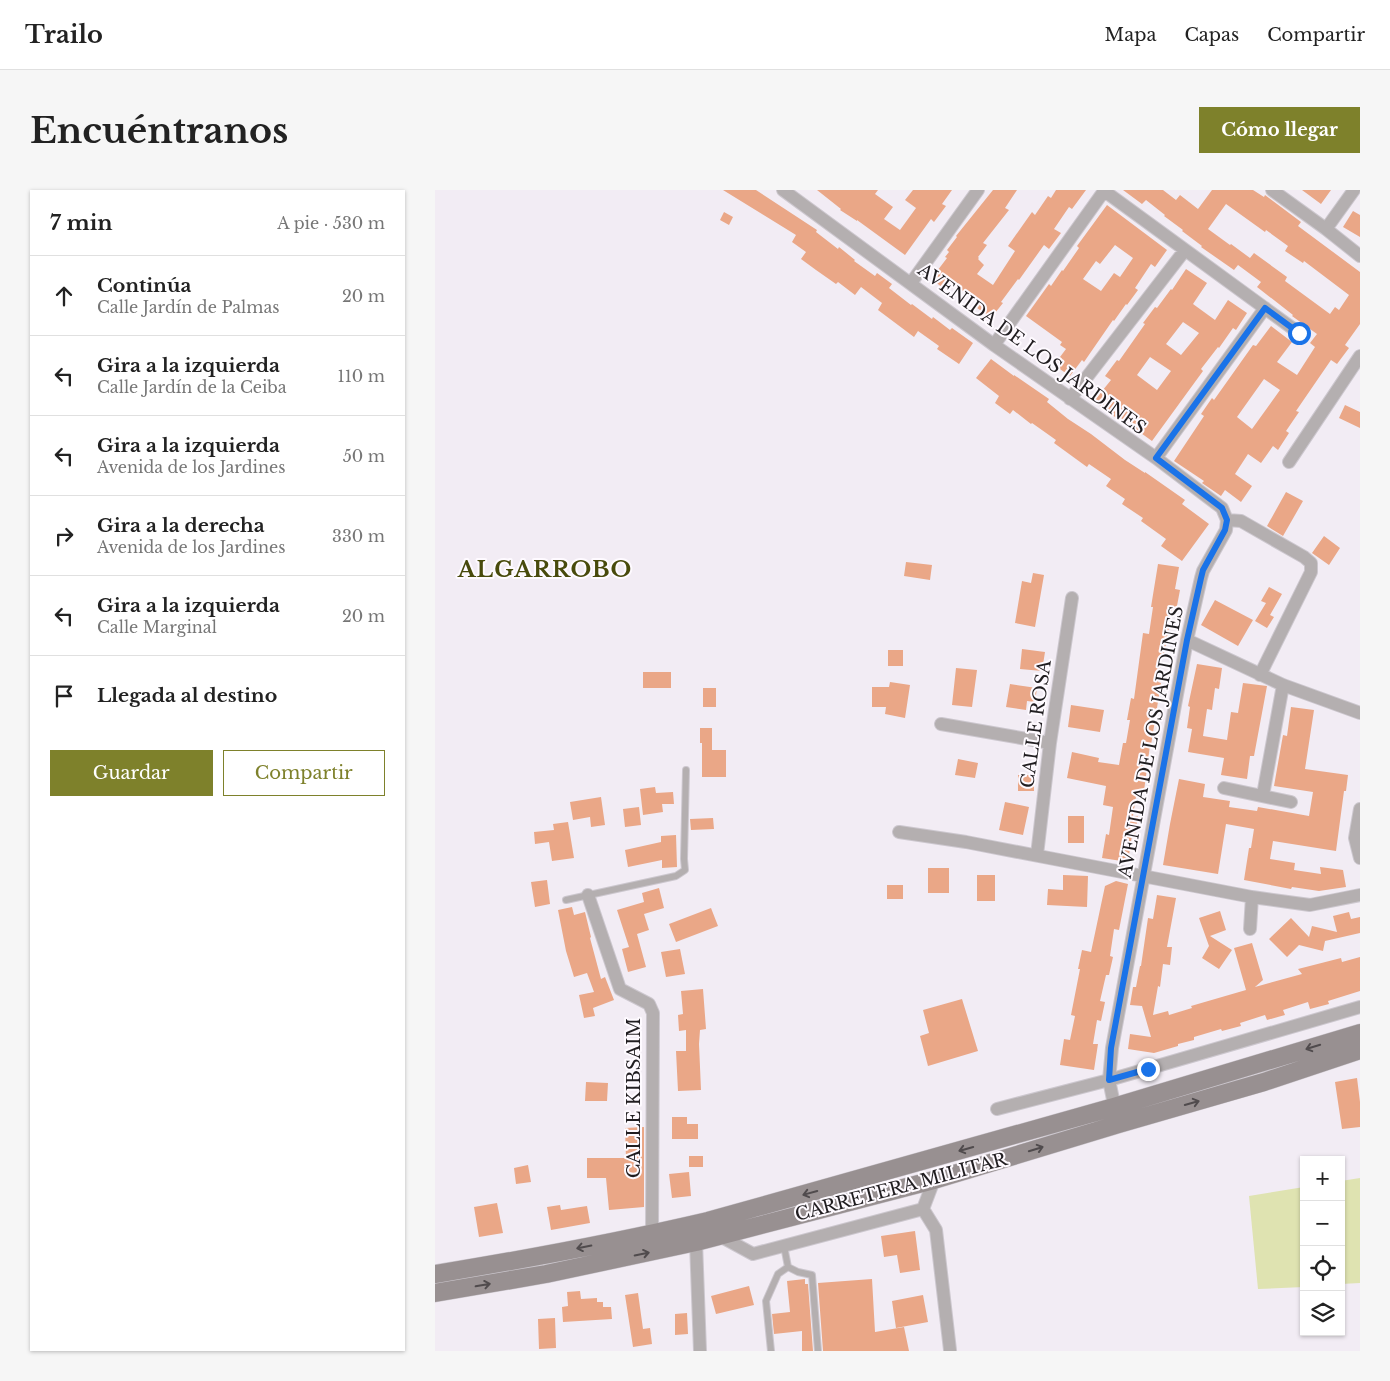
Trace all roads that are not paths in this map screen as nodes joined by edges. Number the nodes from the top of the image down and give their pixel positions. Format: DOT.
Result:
graph roads {
  1 [pos="783,190"];
  2 [pos="978,190"];
  3 [pos="1272,190"];
  4 [pos="1354,190"];
  5 [pos="1103,191"];
  6 [pos="1326,229"];
  7 [pos="1185,250"];
  8 [pos="1360,256"];
  9 [pos="911,283"];
  10 [pos="1265,308"];
  11 [pos="1299,333"];
  12 [pos="993,345"];
  13 [pos="1360,356"];
  14 [pos="1355,373"];
  15 [pos="1070,399"];
  16 [pos="1156,458"];
  17 [pos="1289,462"];
  18 [pos="1227,520"];
  19 [pos="1072,598"];
  20 [pos="1187,640"];
  21 [pos="1260,675"];
  22 [pos="1283,685"];
  23 [pos="1360,713"];
  24 [pos="941,724"];
  25 [pos="1050,743"];
  26 [pos="686,770"];
  27 [pos="1224,788"];
  28 [pos="1263,795"];
  29 [pos="1291,802"];
  30 [pos="1360,809"];
  31 [pos="899,832"];
  32 [pos="1037,855"];
  33 [pos="1360,858"];
  34 [pos="1143,876"];
  35 [pos="588,895"];
  36 [pos="1360,895"];
  37 [pos="1252,897"];
  38 [pos="566,900"];
  39 [pos="1250,929"];
  40 [pos="1360,1006"];
  41 [pos="1360,1033"];
  42 [pos="1360,1050"];
  43 [pos="1109,1080"];
  44 [pos="1114,1107"];
  45 [pos="997,1109"];
  46 [pos="1119,1124"];
  47 [pos="934,1180"];
  48 [pos="923,1209"];
  49 [pos="652,1234"];
  50 [pos="720,1236"];
  51 [pos="696,1242"];
  52 [pos="784,1246"];
  53 [pos="788,1267"];
  54 [pos="435,1274"];
  55 [pos="435,1293"];
  56 [pos="951,1350"];
  57 [pos="700,1351"];
  58 [pos="771,1351"];
  59 [pos="818,1351"];
  1 -- 9 [label="street, AVENIDA DE LOS JARDINES"];
  2 -- 9 [label="street"];
  3 -- 6 [label="street"];
  4 -- 6 [label="street"];
  5 -- 7 [label="street"];
  5 -- 12 [label="street"];
  6 -- 8 [label="street"];
  7 -- 10 [label="street"];
  7 -- 15 [label="street"];
  9 -- 12 [label="street, AVENIDA DE LOS JARDINES"];
  10 -- 11 [label="street"];
  10 -- 16 [label="street"];
  12 -- 15 [label="street, AVENIDA DE LOS JARDINES"];
  13 -- 14 [label="street"];
  14 -- 17 [label="street"];
  15 -- 16 [label="street, AVENIDA DE LOS JARDINES"];
  16 -- 18 [label="street, AVENIDA DE LOS JARDINES"];
  18 -- 20 [label="street, AVENIDA DE LOS JARDINES"];
  18 -- 21 [label="street"];
  19 -- 25 [label="street, CALLE ROSA"];
  20 -- 21 [label="street"];
  20 -- 34 [label="street, AVENIDA DE LOS JARDINES"];
  21 -- 22 [label="street"];
  22 -- 23 [label="street"];
  22 -- 28 [label="street"];
  24 -- 25 [label="street"];
  25 -- 32 [label="street, CALLE ROSA"];
  26 -- 35 [label="lane"];
  27 -- 28 [label="street"];
  28 -- 29 [label="street"];
  30 -- 33 [label="street"];
  31 -- 32 [label="street"];
  32 -- 34 [label="street"];
  34 -- 37 [label="street"];
  34 -- 43 [label="street, AVENIDA DE LOS JARDINES"];
  35 -- 38 [label="lane"];
  35 -- 49 [label="street, CALLE KIBSAIM"];
  36 -- 37 [label="street"];
  37 -- 39 [label="street"];
  40 -- 43 [label="street"];
  41 -- 44 [label="main road, CARRETERA MILITAR, one-way"];
  46 -- 42 [label="main road, CARRETERA MILITAR, one-way"];
  43 -- 44 [label="street, AVENIDA DE LOS JARDINES"];
  43 -- 45 [label="street"];
  44 -- 46 [label="street, AVENIDA DE LOS JARDINES"];
  44 -- 49 [label="main road, CARRETERA MILITAR, one-way"];
  47 -- 46 [label="main road, CARRETERA MILITAR, one-way"];
  47 -- 48 [label="street"];
  47 -- 50 [label="main road, CARRETERA MILITAR"];
  48 -- 52 [label="street"];
  48 -- 56 [label="street"];
  49 -- 54 [label="main road, CARRETERA MILITAR, one-way"];
  50 -- 51 [label="main road, CARRETERA MILITAR"];
  50 -- 52 [label="street"];
  55 -- 51 [label="main road, CARRETERA MILITAR, one-way"];
  51 -- 57 [label="street"];
  52 -- 53 [label="lane"];
  53 -- 58 [label="lane"];
  53 -- 59 [label="lane"];
}
